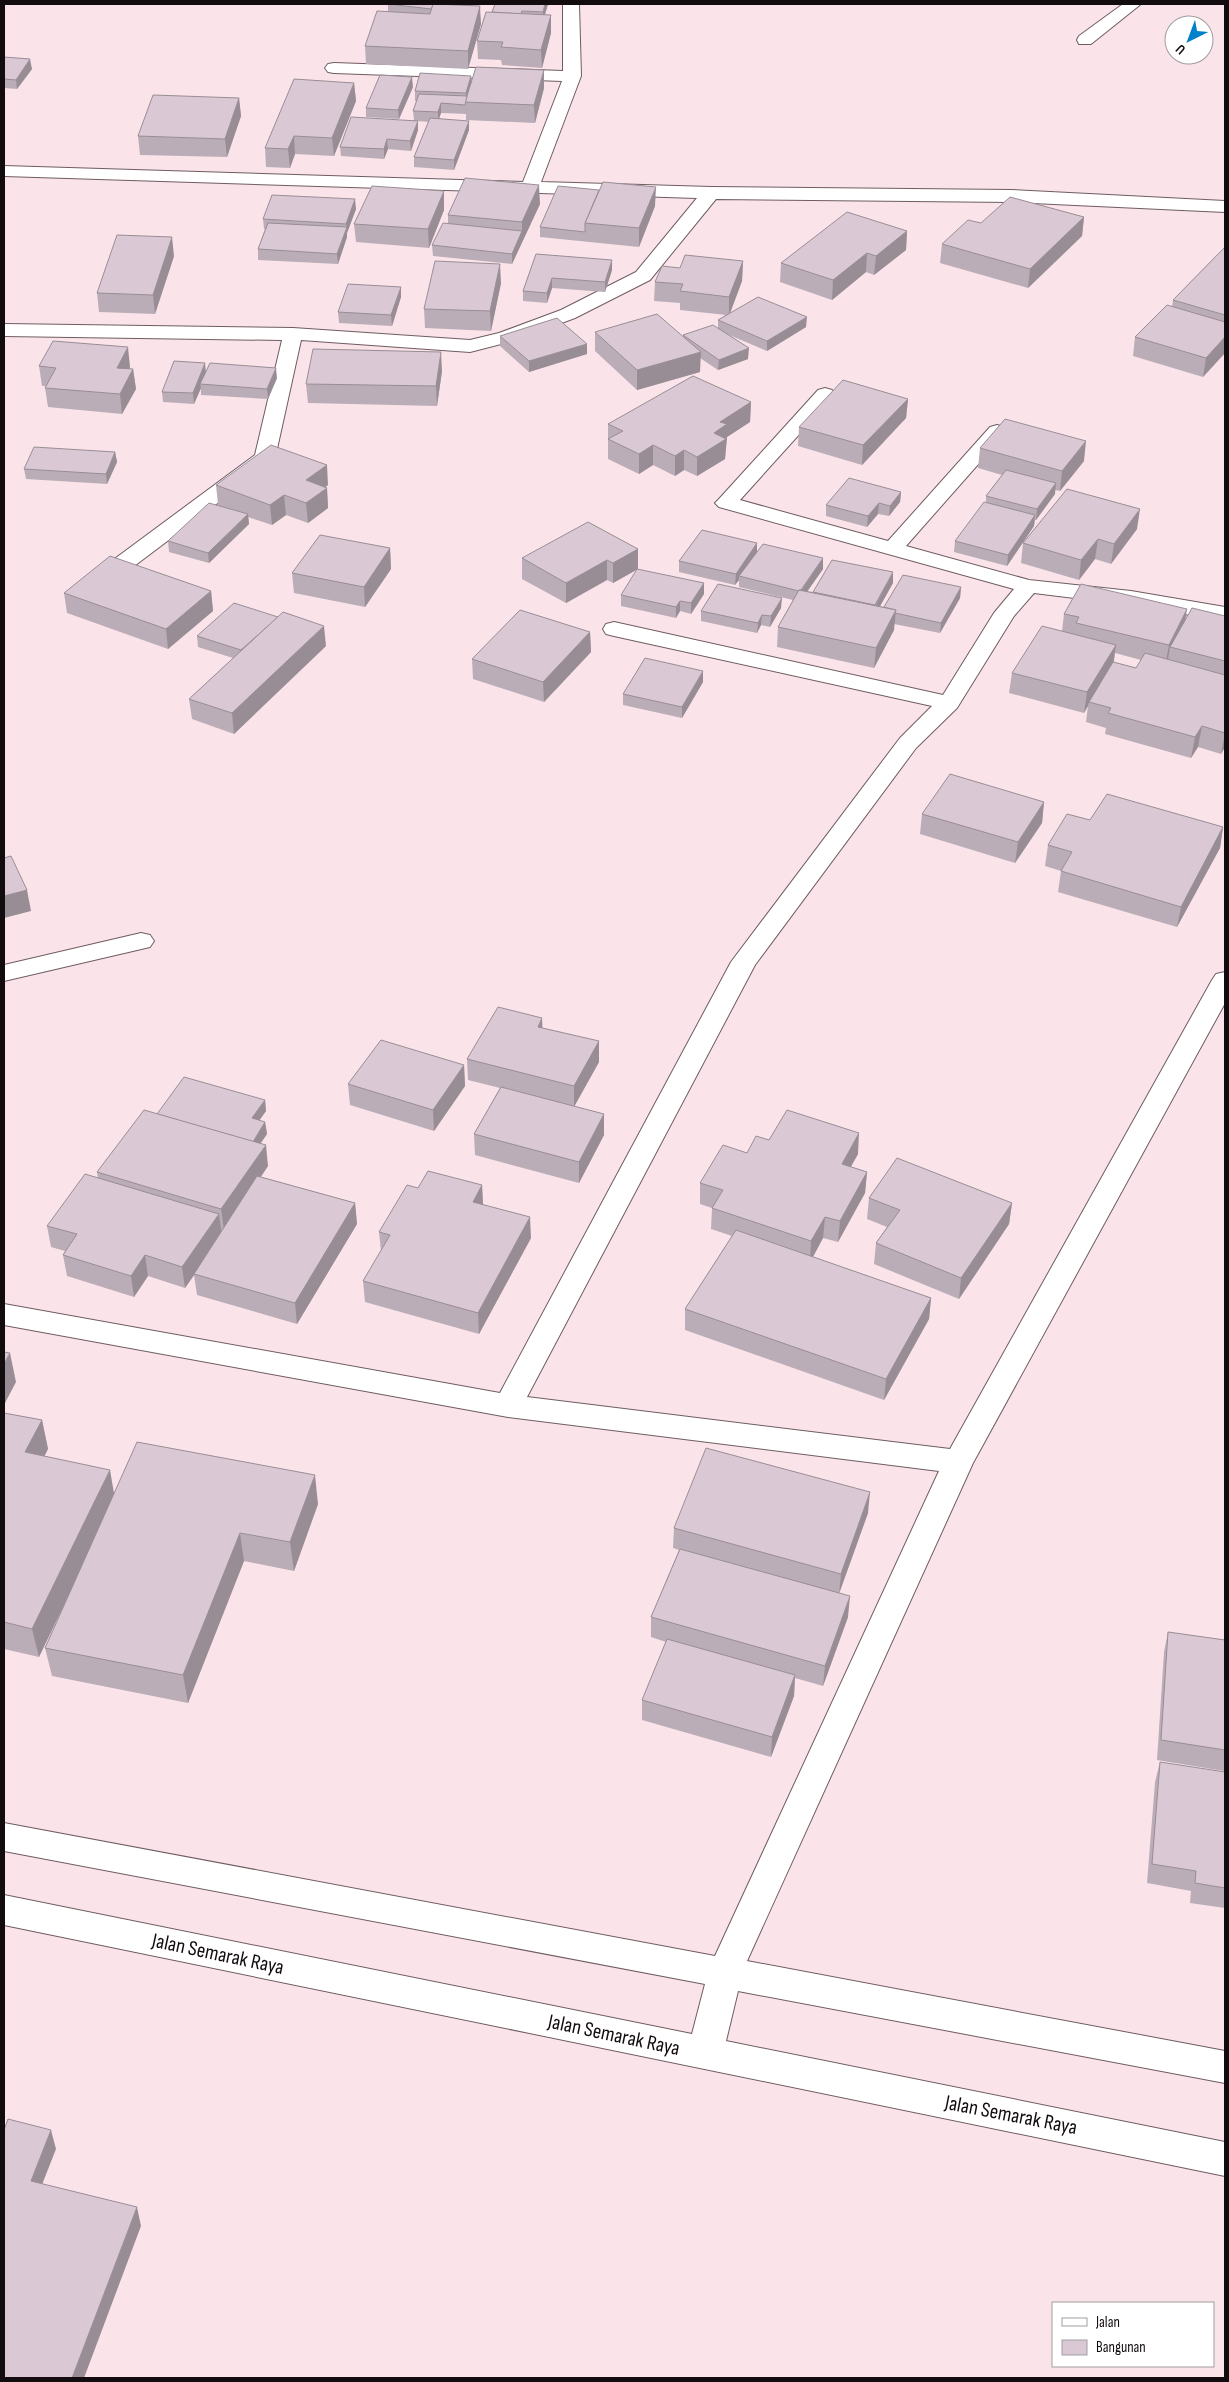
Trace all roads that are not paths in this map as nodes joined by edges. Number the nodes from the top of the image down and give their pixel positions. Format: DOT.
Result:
graph roads {
  1 [pos="571,4"];
  2 [pos="1133,4"];
  3 [pos="1085,40"];
  4 [pos="334,68"];
  5 [pos="572,76"];
  6 [pos="4,171"];
  7 [pos="530,187"];
  8 [pos="711,193"];
  9 [pos="1225,207"];
  10 [pos="4,330"];
  11 [pos="293,334"];
  12 [pos="825,394"];
  13 [pos="997,431"];
  14 [pos="892,548"];
  15 [pos="113,571"];
  16 [pos="1028,586"];
  17 [pos="1225,614"];
  18 [pos="614,629"];
  19 [pos="949,703"];
  20 [pos="141,941"];
  21 [pos="4,973"];
  22 [pos="1225,980"];
  23 [pos="4,1314"];
  24 [pos="508,1406"];
  25 [pos="958,1462"];
  26 [pos="4,1837"];
  27 [pos="4,1910"];
  28 [pos="725,1972"];
  29 [pos="705,2054"];
  30 [pos="1225,2067"];
  31 [pos="1225,2159"];
  1 -- 5 [label="street"];
  2 -- 3 [label="street"];
  4 -- 5 [label="street"];
  5 -- 7 [label="street"];
  6 -- 7 [label="street"];
  7 -- 8 [label="street"];
  8 -- 9 [label="street"];
  8 -- 11 [label="street"];
  10 -- 11 [label="street"];
  11 -- 15 [label="street"];
  12 -- 14 [label="street"];
  13 -- 14 [label="street"];
  14 -- 16 [label="street"];
  16 -- 17 [label="street"];
  16 -- 19 [label="street"];
  18 -- 19 [label="street"];
  19 -- 24 [label="street"];
  20 -- 21 [label="street"];
  22 -- 25 [label="street"];
  23 -- 24 [label="street"];
  24 -- 25 [label="street"];
  25 -- 28 [label="street"];
  26 -- 28 [label="street"];
  27 -- 29 [label="street, Jalan Semarak Raya"];
  28 -- 29 [label="street"];
  28 -- 30 [label="street"];
  29 -- 31 [label="street, Jalan Semarak Raya"];
}
